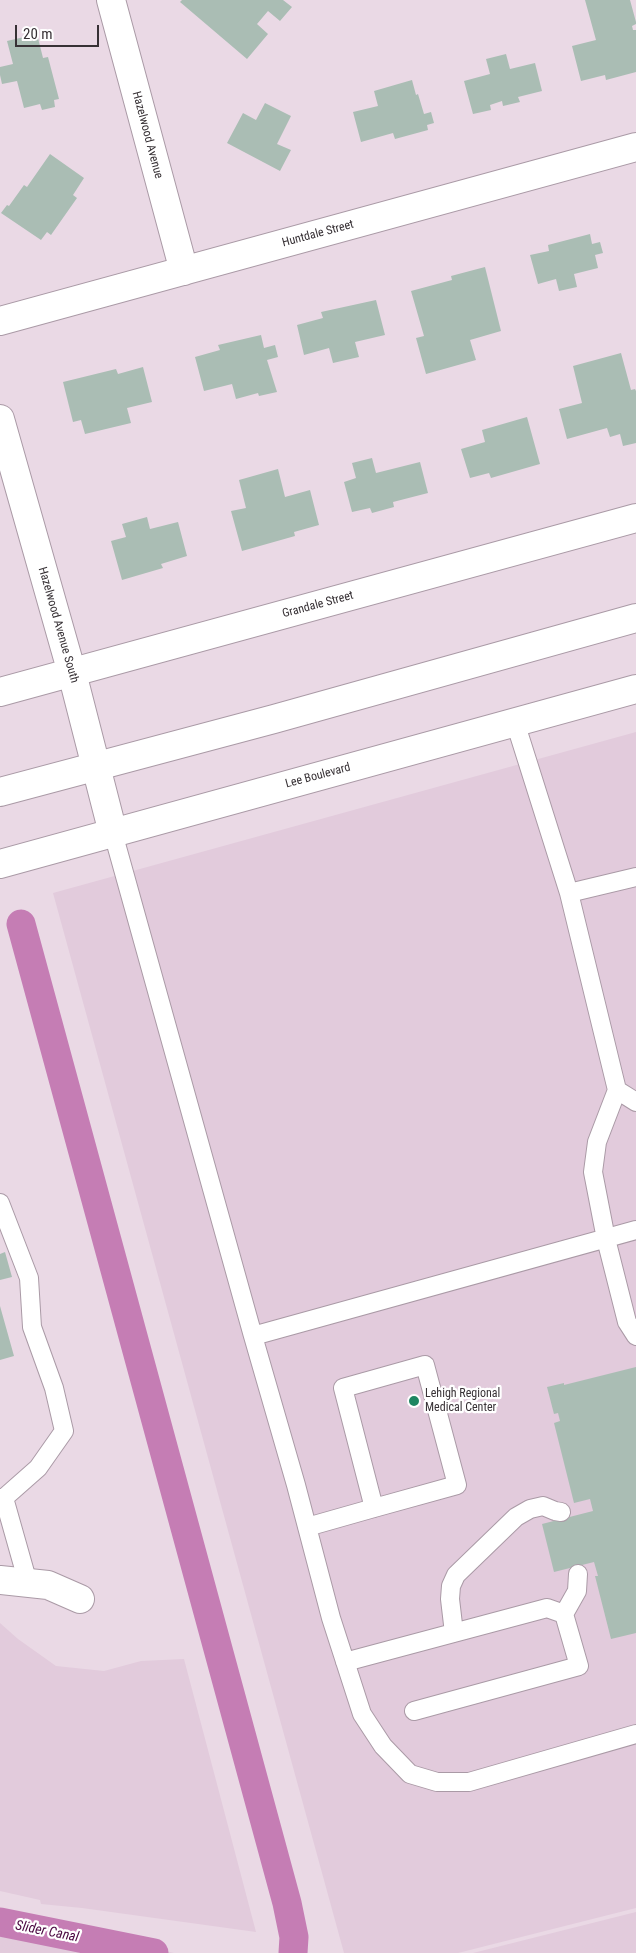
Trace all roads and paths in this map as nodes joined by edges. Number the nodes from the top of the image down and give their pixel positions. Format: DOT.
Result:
graph roads {
  1 [pos="111,0"];
  2 [pos="636,147"];
  3 [pos="184,271"];
  4 [pos="0,321"];
  5 [pos="0,419"];
  6 [pos="636,518"];
  7 [pos="636,618"];
  8 [pos="72,673"];
  9 [pos="636,689"];
  10 [pos="0,692"];
  11 [pos="515,722"];
  12 [pos="96,765"];
  13 [pos="0,792"];
  14 [pos="113,833"];
  15 [pos="0,864"];
  16 [pos="636,877"];
  17 [pos="569,893"];
  18 [pos="617,1090"];
  19 [pos="636,1102"];
  20 [pos="0,1203"];
  21 [pos="636,1230"];
  22 [pos="606,1239"];
  23 [pos="253,1336"];
  24 [pos="636,1336"];
  25 [pos="2,1498"];
  26 [pos="374,1508"];
  27 [pos="561,1512"];
  28 [pos="307,1527"];
  29 [pos="578,1574"];
  30 [pos="0,1580"];
  31 [pos="28,1583"];
  32 [pos="80,1599"];
  33 [pos="564,1614"];
  34 [pos="454,1633"];
  35 [pos="345,1662"];
  36 [pos="414,1710"];
  37 [pos="636,1734"];
  1 -- 3 [label="street, Hazelwood Avenue"];
  2 -- 3 [label="street, Huntdale Street"];
  3 -- 4 [label="street, Huntdale Street"];
  5 -- 8 [label="street, Hazelwood Avenue South"];
  6 -- 8 [label="street, Grandale Street"];
  7 -- 12 [label="street"];
  8 -- 10 [label="street, Grandale Street"];
  8 -- 12 [label="street, Hazelwood Avenue South"];
  9 -- 11 [label="street, Lee Boulevard"];
  11 -- 14 [label="street, Lee Boulevard"];
  11 -- 17 [label="lane"];
  12 -- 13 [label="street"];
  12 -- 14 [label="street, Hazelwood Avenue South"];
  14 -- 15 [label="street, Lee Boulevard"];
  14 -- 23 [label="lane"];
  16 -- 17 [label="lane"];
  17 -- 18 [label="lane"];
  18 -- 19 [label="lane"];
  18 -- 22 [label="lane"];
  20 -- 25 [label="lane"];
  21 -- 22 [label="lane"];
  22 -- 23 [label="lane"];
  22 -- 24 [label="lane"];
  23 -- 28 [label="lane"];
  25 -- 31 [label="lane"];
  26 -- 26 [label="lane"];
  26 -- 28 [label="lane"];
  27 -- 34 [label="lane"];
  28 -- 35 [label="lane"];
  29 -- 33 [label="lane"];
  30 -- 31 [label="street"];
  31 -- 32 [label="street"];
  33 -- 34 [label="lane"];
  33 -- 36 [label="lane"];
  34 -- 35 [label="lane"];
  35 -- 37 [label="lane"];
}
